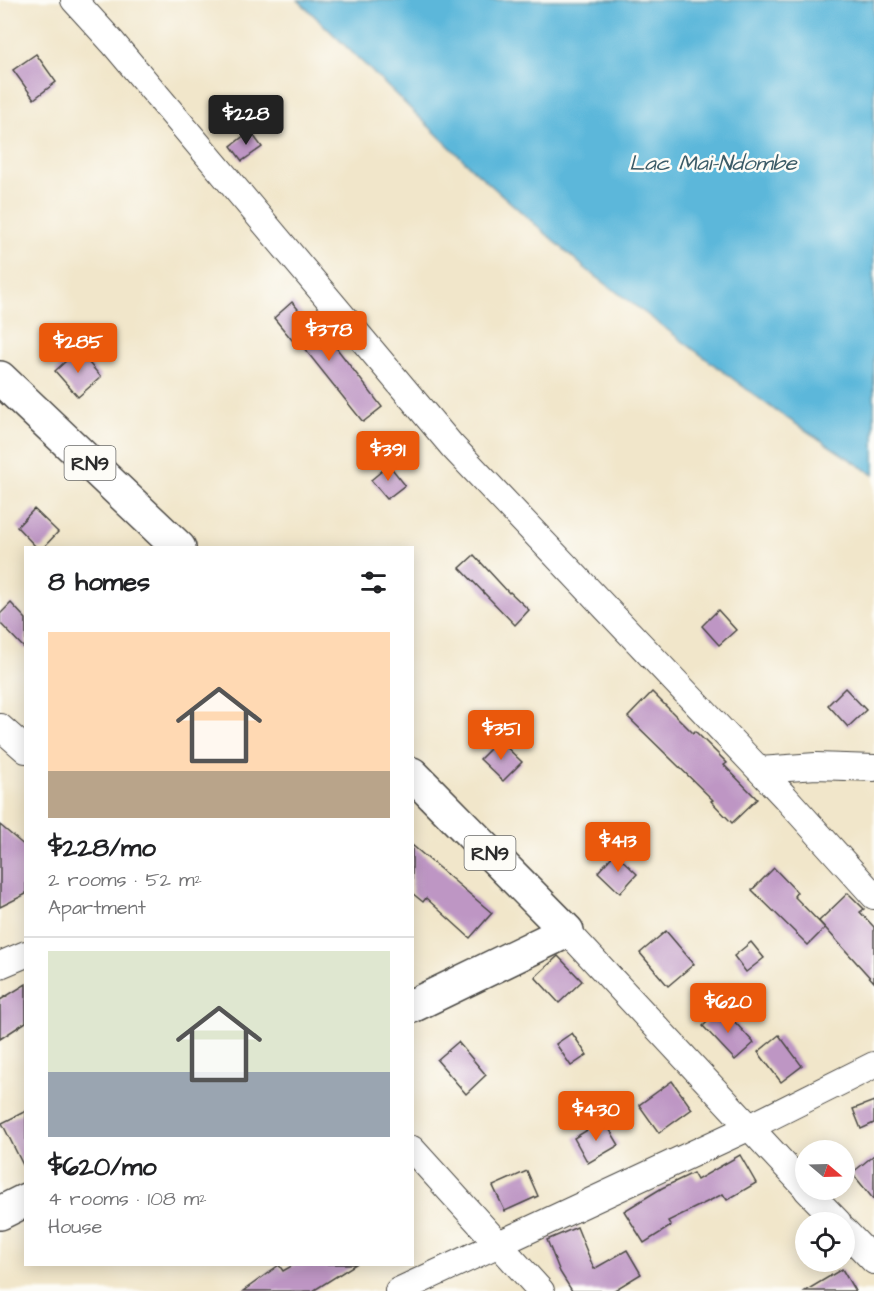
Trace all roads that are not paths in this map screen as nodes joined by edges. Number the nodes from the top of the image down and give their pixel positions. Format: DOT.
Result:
graph roads {
  1 [pos="74,0"];
  2 [pos="0,378"];
  3 [pos="177,546"];
  4 [pos="0,727"];
  5 [pos="24,748"];
  6 [pos="874,768"];
  7 [pos="760,771"];
  8 [pos="414,776"];
  9 [pos="874,896"];
  10 [pos="567,931"];
  11 [pos="24,955"];
  12 [pos="0,965"];
  13 [pos="414,1005"];
  14 [pos="874,1065"];
  15 [pos="750,1127"];
  16 [pos="414,1151"];
  17 [pos="795,1177"];
  18 [pos="817,1200"];
  19 [pos="24,1201"];
  20 [pos="828,1212"];
  21 [pos="0,1213"];
  22 [pos="855,1241"];
  23 [pos="499,1244"];
  24 [pos="874,1261"];
  25 [pos="398,1291"];
  26 [pos="541,1291"];
  1 -- 7 [label="street"];
  2 -- 3 [label="main road, RN9"];
  4 -- 5 [label="street"];
  6 -- 7 [label="street"];
  7 -- 9 [label="street"];
  8 -- 10 [label="main road, RN9"];
  10 -- 13 [label="main road"];
  10 -- 15 [label="street"];
  11 -- 12 [label="street"];
  14 -- 15 [label="street"];
  15 -- 17 [label="street"];
  15 -- 23 [label="street"];
  16 -- 23 [label="street"];
  18 -- 20 [label="street"];
  19 -- 21 [label="main road"];
  22 -- 24 [label="street"];
  23 -- 25 [label="street"];
  23 -- 26 [label="street"];
}
